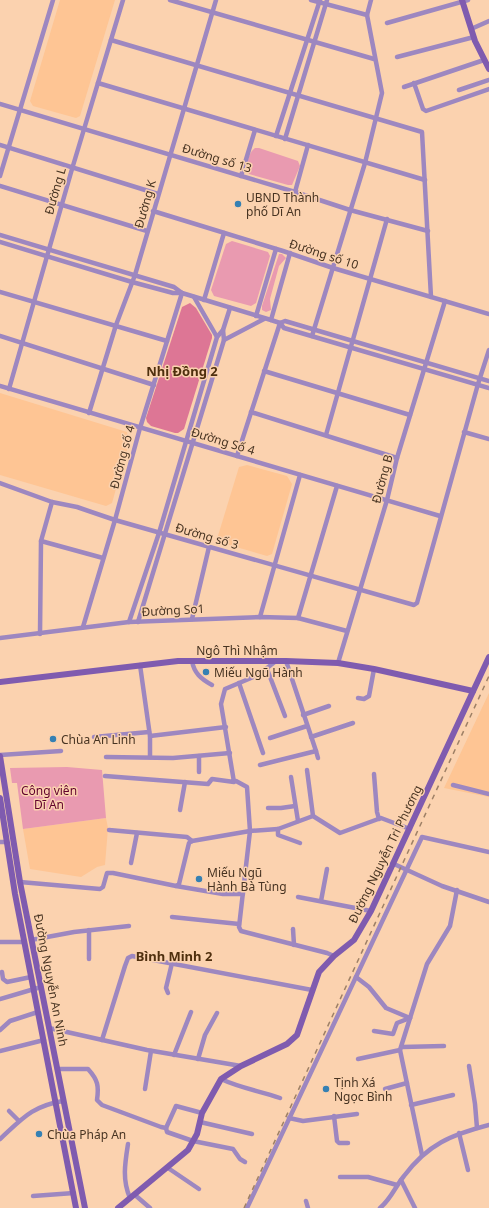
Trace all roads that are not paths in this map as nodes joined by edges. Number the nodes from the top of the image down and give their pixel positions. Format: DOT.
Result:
graph roads {
  1 [pos="53,0"];
  2 [pos="123,0"];
  3 [pos="170,0"];
  4 [pos="216,0"];
  5 [pos="311,0"];
  6 [pos="370,0"];
  7 [pos="319,1"];
  8 [pos="464,1"];
  9 [pos="326,2"];
  10 [pos="212,12"];
  11 [pos="367,15"];
  12 [pos="489,21"];
  13 [pos="387,23"];
  14 [pos="471,29"];
  15 [pos="474,37"];
  16 [pos="306,39"];
  17 [pos="111,40"];
  18 [pos="314,41"];
  19 [pos="397,57"];
  20 [pos="374,59"];
  21 [pos="484,60"];
  22 [pos="197,64"];
  23 [pos="489,69"];
  24 [pos="489,80"];
  25 [pos="98,84"];
  26 [pos="414,84"];
  27 [pos="404,87"];
  28 [pos="489,89"];
  29 [pos="459,90"];
  30 [pos="290,92"];
  31 [pos="298,95"];
  32 [pos="0,104"];
  33 [pos="183,108"];
  34 [pos="21,110"];
  35 [pos="376,119"];
  36 [pos="84,130"];
  37 [pos="255,130"];
  38 [pos="276,136"];
  39 [pos="285,139"];
  40 [pos="0,145"];
  41 [pos="308,145"];
  42 [pos="7,147"];
  43 [pos="170,155"];
  44 [pos="365,163"];
  45 [pos="72,168"];
  46 [pos="0,176"];
  47 [pos="241,176"];
  48 [pos="425,180"];
  49 [pos="0,186"];
  50 [pos="295,192"];
  51 [pos="158,194"];
  52 [pos="62,206"];
  53 [pos="350,210"];
  54 [pos="153,211"];
  55 [pos="387,219"];
  56 [pos="147,231"];
  57 [pos="428,231"];
  58 [pos="224,233"];
  59 [pos="0,235"];
  60 [pos="0,242"];
  61 [pos="276,249"];
  62 [pos="48,250"];
  63 [pos="290,253"];
  64 [pos="46,257"];
  65 [pos="333,268"];
  66 [pos="135,275"];
  67 [pos="370,278"];
  68 [pos="132,282"];
  69 [pos="0,292"];
  70 [pos="182,293"];
  71 [pos="194,297"];
  72 [pos="431,297"];
  73 [pos="204,300"];
  74 [pos="34,301"];
  75 [pos="445,301"];
  76 [pos="230,308"];
  77 [pos="489,314"];
  78 [pos="256,316"];
  79 [pos="264,319"];
  80 [pos="271,320"];
  81 [pos="280,324"];
  82 [pos="116,325"];
  83 [pos="223,330"];
  84 [pos="314,330"];
  85 [pos="0,336"];
  86 [pos="312,336"];
  87 [pos="217,338"];
  88 [pos="224,340"];
  89 [pos="167,341"];
  90 [pos="352,342"];
  91 [pos="21,343"];
  92 [pos="351,348"];
  93 [pos="489,350"];
  94 [pos="426,363"];
  95 [pos="104,368"];
  96 [pos="424,369"];
  97 [pos="264,371"];
  98 [pos="480,378"];
  99 [pos="489,381"];
  100 [pos="154,384"];
  101 [pos="478,384"];
  102 [pos="0,386"];
  103 [pos="489,388"];
  104 [pos="9,389"];
  105 [pos="338,393"];
  106 [pos="251,412"];
  107 [pos="89,413"];
  108 [pos="410,415"];
  109 [pos="140,428"];
  110 [pos="464,432"];
  111 [pos="326,435"];
  112 [pos="489,439"];
  113 [pos="186,441"];
  114 [pos="193,443"];
  115 [pos="237,456"];
  116 [pos="397,458"];
  117 [pos="300,475"];
  118 [pos="0,483"];
  119 [pos="336,486"];
  120 [pos="387,500"];
  121 [pos="52,502"];
  122 [pos="440,516"];
  123 [pos="115,520"];
  124 [pos="159,532"];
  125 [pos="165,534"];
  126 [pos="41,541"];
  127 [pos="209,547"];
  128 [pos="102,558"];
  129 [pos="274,565"];
  130 [pos="310,576"];
  131 [pos="359,590"];
  132 [pos="260,617"];
  133 [pos="192,618"];
  134 [pos="298,618"];
  135 [pos="129,622"];
  136 [pos="138,622"];
  137 [pos="82,628"];
  138 [pos="347,631"];
  139 [pos="40,634"];
  140 [pos="0,638"];
  141 [pos="489,656"];
  142 [pos="192,661"];
  143 [pos="276,661"];
  144 [pos="286,661"];
  145 [pos="338,663"];
  146 [pos="140,665"];
  147 [pos="267,669"];
  148 [pos="374,669"];
  149 [pos="0,682"];
  150 [pos="239,684"];
  151 [pos="212,685"];
  152 [pos="473,691"];
  153 [pos="358,698"];
  154 [pos="329,706"];
  155 [pos="304,715"];
  156 [pos="285,716"];
  157 [pos="353,723"];
  158 [pos="307,726"];
  159 [pos="226,727"];
  160 [pos="149,734"];
  161 [pos="94,737"];
  162 [pos="311,737"];
  163 [pos="270,738"];
  164 [pos="61,751"];
  165 [pos="316,751"];
  166 [pos="230,753"];
  167 [pos="263,753"];
  168 [pos="0,755"];
  169 [pos="199,756"];
  170 [pos="106,757"];
  171 [pos="150,757"];
  172 [pos="318,758"];
  173 [pos="260,765"];
  174 [pos="307,770"];
  175 [pos="199,772"];
  176 [pos="374,774"];
  177 [pos="105,776"];
  178 [pos="291,777"];
  179 [pos="236,781"];
  180 [pos="185,782"];
  181 [pos="453,785"];
  182 [pos="489,794"];
  183 [pos="0,802"];
  184 [pos="295,806"];
  185 [pos="268,808"];
  186 [pos="180,810"];
  187 [pos="313,816"];
  188 [pos="379,818"];
  189 [pos="298,820"];
  190 [pos="278,829"];
  191 [pos="410,829"];
  192 [pos="109,830"];
  193 [pos="250,831"];
  194 [pos="137,833"];
  195 [pos="192,840"];
  196 [pos="3,842"];
  197 [pos="300,842"];
  198 [pos="489,852"];
  199 [pos="131,863"];
  200 [pos="394,864"];
  201 [pos="326,869"];
  202 [pos="406,870"];
  203 [pos="20,882"];
  204 [pos="13,883"];
  205 [pos="176,886"];
  206 [pos="457,890"];
  207 [pos="243,894"];
  208 [pos="298,897"];
  209 [pos="321,901"];
  210 [pos="489,902"];
  211 [pos="371,911"];
  212 [pos="172,917"];
  213 [pos="239,924"];
  214 [pos="129,926"];
  215 [pos="293,929"];
  216 [pos="89,930"];
  217 [pos="31,940"];
  218 [pos="0,942"];
  219 [pos="24,942"];
  220 [pos="294,945"];
  221 [pos="334,956"];
  222 [pos="89,959"];
  223 [pos="172,963"];
  224 [pos="2,972"];
  225 [pos="32,977"];
  226 [pos="356,978"];
  227 [pos="41,987"];
  228 [pos="34,989"];
  229 [pos="312,990"];
  230 [pos="168,993"];
  231 [pos="0,999"];
  232 [pos="38,1012"];
  233 [pos="191,1012"];
  234 [pos="217,1013"];
  235 [pos="410,1018"];
  236 [pos="49,1028"];
  237 [pos="0,1030"];
  238 [pos="374,1031"];
  239 [pos="44,1040"];
  240 [pos="102,1040"];
  241 [pos="444,1046"];
  242 [pos="401,1049"];
  243 [pos="151,1050"];
  244 [pos="0,1051"];
  245 [pos="174,1055"];
  246 [pos="198,1059"];
  247 [pos="358,1059"];
  248 [pos="241,1066"];
  249 [pos="469,1066"];
  250 [pos="57,1069"];
  251 [pos="221,1079"];
  252 [pos="407,1083"];
  253 [pos="145,1089"];
  254 [pos="385,1089"];
  255 [pos="453,1095"];
  256 [pos="280,1098"];
  257 [pos="63,1101"];
  258 [pos="56,1102"];
  259 [pos="411,1105"];
  260 [pos="9,1111"];
  261 [pos="202,1113"];
  262 [pos="357,1114"];
  263 [pos="334,1116"];
  264 [pos="289,1118"];
  265 [pos="19,1121"];
  266 [pos="200,1122"];
  267 [pos="489,1125"];
  268 [pos="166,1128"];
  269 [pos="477,1128"];
  270 [pos="459,1133"];
  271 [pos="252,1134"];
  272 [pos="0,1139"];
  273 [pos="194,1141"];
  274 [pos="348,1143"];
  275 [pos="128,1144"];
  276 [pos="422,1155"];
  277 [pos="245,1162"];
  278 [pos="168,1168"];
  279 [pos="468,1170"];
  280 [pos="340,1177"];
  281 [pos="401,1180"];
  282 [pos="397,1185"];
  283 [pos="199,1189"];
  284 [pos="74,1193"];
  285 [pos="33,1196"];
  286 [pos="132,1197"];
  287 [pos="306,1201"];
  288 [pos="381,1207"];
  289 [pos="76,1208"];
  290 [pos="85,1208"];
  291 [pos="118,1208"];
  292 [pos="150,1208"];
  293 [pos="247,1208"];
  294 [pos="308,1208"];
  295 [pos="415,1208"];
  1 -- 34 [label="street"];
  2 -- 17 [label="street, Đường L"];
  3 -- 10 [label="street"];
  4 -- 10 [label="street, Đường K"];
  5 -- 7 [label="street"];
  6 -- 11 [label="street"];
  7 -- 9 [label="street"];
  7 -- 16 [label="street"];
  8 -- 13 [label="street"];
  8 -- 14 [label="main road"];
  9 -- 11 [label="street"];
  9 -- 18 [label="street"];
  10 -- 16 [label="street"];
  10 -- 22 [label="street, Đường K"];
  11 -- 20 [label="street"];
  12 -- 14 [label="street"];
  14 -- 15 [label="main road"];
  15 -- 19 [label="street"];
  15 -- 21 [label="main road"];
  16 -- 18 [label="street"];
  16 -- 30 [label="street"];
  17 -- 22 [label="street"];
  17 -- 25 [label="street, Đường L"];
  18 -- 20 [label="street"];
  18 -- 31 [label="street"];
  20 -- 35 [label="street"];
  21 -- 23 [label="main road"];
  21 -- 26 [label="street"];
  22 -- 30 [label="street"];
  22 -- 33 [label="street, Đường K"];
  24 -- 29 [label="street"];
  25 -- 33 [label="street"];
  25 -- 36 [label="street, Đường L"];
  26 -- 27 [label="street"];
  26 -- 28 [label="street"];
  30 -- 31 [label="street"];
  30 -- 38 [label="street"];
  31 -- 35 [label="street"];
  31 -- 39 [label="street"];
  32 -- 34 [label="street, Đường số 13"];
  33 -- 37 [label="street"];
  33 -- 43 [label="street, Đường K"];
  34 -- 36 [label="street, Đường số 13"];
  34 -- 42 [label="street"];
  35 -- 44 [label="street"];
  35 -- 48 [label="street"];
  36 -- 43 [label="street, Đường số 13"];
  36 -- 45 [label="street, Đường L"];
  37 -- 38 [label="street"];
  37 -- 47 [label="street"];
  38 -- 39 [label="street"];
  39 -- 41 [label="street"];
  40 -- 42 [label="street"];
  41 -- 44 [label="street"];
  41 -- 50 [label="street"];
  42 -- 45 [label="street"];
  42 -- 46 [label="street"];
  43 -- 47 [label="street, Đường số 13"];
  43 -- 51 [label="street, Đường K"];
  44 -- 48 [label="street"];
  44 -- 53 [label="street"];
  45 -- 51 [label="street"];
  45 -- 52 [label="street, Đường L"];
  47 -- 50 [label="street, Đường số 13"];
  48 -- 57 [label="street"];
  49 -- 52 [label="street"];
  50 -- 53 [label="street, Đường số 13"];
  51 -- 54 [label="street, Đường K"];
  52 -- 56 [label="street"];
  52 -- 62 [label="street, Đường L"];
  53 -- 55 [label="street, Đường số 13"];
  53 -- 65 [label="street"];
  54 -- 56 [label="street, Đường K"];
  54 -- 58 [label="street, Đường số 10"];
  55 -- 57 [label="street, Đường số 13"];
  55 -- 67 [label="street"];
  56 -- 66 [label="street, Đường K"];
  57 -- 72 [label="street"];
  58 -- 61 [label="street, Đường số 10"];
  58 -- 73 [label="street"];
  59 -- 62 [label="street"];
  60 -- 64 [label="street"];
  61 -- 63 [label="street, Đường số 10"];
  61 -- 78 [label="street"];
  62 -- 64 [label="street, Đường L"];
  62 -- 66 [label="street"];
  63 -- 65 [label="street, Đường số 10"];
  63 -- 80 [label="street"];
  64 -- 68 [label="street"];
  64 -- 74 [label="street, Đường L"];
  65 -- 67 [label="street, Đường số 10"];
  65 -- 84 [label="street"];
  66 -- 68 [label="street, Đường K"];
  66 -- 70 [label="street"];
  67 -- 72 [label="street, Đường số 10"];
  67 -- 90 [label="street"];
  68 -- 70 [label="street"];
  68 -- 82 [label="street, Đường K"];
  69 -- 74 [label="street"];
  70 -- 71 [label="street"];
  70 -- 89 [label="street, Đường số 4"];
  71 -- 73 [label="street"];
  71 -- 87 [label="street"];
  72 -- 75 [label="street, Đường số 10"];
  73 -- 76 [label="street"];
  74 -- 82 [label="street"];
  74 -- 91 [label="street, Đường L"];
  75 -- 77 [label="street, Đường số 10"];
  75 -- 94 [label="street, Đường B"];
  76 -- 78 [label="street"];
  76 -- 83 [label="street"];
  78 -- 79 [label="street"];
  79 -- 80 [label="street"];
  79 -- 88 [label="street"];
  80 -- 81 [label="street"];
  81 -- 84 [label="street"];
  81 -- 86 [label="street"];
  81 -- 97 [label="street"];
  82 -- 89 [label="street"];
  82 -- 95 [label="street, Đường K"];
  83 -- 87 [label="street"];
  83 -- 88 [label="street"];
  84 -- 86 [label="street"];
  84 -- 90 [label="street"];
  85 -- 91 [label="street"];
  86 -- 92 [label="street"];
  87 -- 113 [label="street"];
  88 -- 114 [label="street"];
  89 -- 100 [label="street, Đường số 4"];
  90 -- 92 [label="street"];
  90 -- 94 [label="street"];
  91 -- 95 [label="street"];
  91 -- 104 [label="street, Đường L"];
  92 -- 96 [label="street"];
  92 -- 105 [label="street"];
  93 -- 98 [label="street"];
  94 -- 96 [label="street, Đường B"];
  94 -- 98 [label="street"];
  95 -- 100 [label="street"];
  95 -- 107 [label="street, Đường K"];
  96 -- 101 [label="street"];
  96 -- 108 [label="street, Đường B"];
  97 -- 105 [label="street"];
  97 -- 106 [label="street"];
  98 -- 99 [label="street"];
  98 -- 101 [label="street"];
  100 -- 109 [label="street, Đường số 4"];
  101 -- 103 [label="street"];
  101 -- 110 [label="street"];
  102 -- 104 [label="street, Đường Số 4"];
  104 -- 107 [label="street, Đường Số 4"];
  105 -- 108 [label="street"];
  105 -- 111 [label="street"];
  106 -- 111 [label="street"];
  106 -- 115 [label="street"];
  107 -- 109 [label="street, Đường Số 4"];
  108 -- 116 [label="street, Đường B"];
  109 -- 113 [label="street, Đường Số 4"];
  109 -- 123 [label="street, Đường số 4"];
  110 -- 112 [label="street"];
  110 -- 122 [label="street"];
  111 -- 116 [label="street"];
  113 -- 114 [label="street, Đường Số 4"];
  113 -- 124 [label="street"];
  114 -- 115 [label="street, Đường Số 4"];
  114 -- 125 [label="street"];
  115 -- 117 [label="street, Đường Số 4"];
  116 -- 120 [label="street, Đường B"];
  117 -- 119 [label="street, Đường Số 4"];
  117 -- 129 [label="street"];
  118 -- 121 [label="street, Đường số 3"];
  119 -- 120 [label="street, Đường Số 4"];
  119 -- 130 [label="street"];
  120 -- 122 [label="street, Đường Số 4"];
  120 -- 131 [label="street, Đường B"];
  121 -- 123 [label="street, Đường số 3"];
  121 -- 126 [label="street"];
  122 -- 131 [label="street, Đường số 3"];
  123 -- 124 [label="street, Đường số 3"];
  123 -- 128 [label="street, Đường số 4"];
  124 -- 125 [label="street, Đường số 3"];
  124 -- 135 [label="street"];
  125 -- 127 [label="street, Đường số 3"];
  125 -- 136 [label="street"];
  126 -- 128 [label="street"];
  126 -- 139 [label="street"];
  127 -- 129 [label="street, Đường số 3"];
  127 -- 133 [label="street"];
  128 -- 137 [label="street, Đường số 4"];
  129 -- 130 [label="street, Đường số 3"];
  129 -- 132 [label="street"];
  130 -- 131 [label="street, Đường số 3"];
  130 -- 134 [label="street"];
  131 -- 138 [label="street, Đường B"];
  132 -- 133 [label="street, Đường So1"];
  132 -- 134 [label="street, Đường So1"];
  133 -- 136 [label="street, Đường So1"];
  134 -- 138 [label="street, Đường So1"];
  135 -- 136 [label="street, Đường So1"];
  135 -- 137 [label="street, Đường So1"];
  137 -- 139 [label="street, Đường So1"];
  138 -- 145 [label="street, Đường B"];
  139 -- 140 [label="street, Đường So1"];
  141 -- 152 [label="main road, Đường Nguyễn Tri Phương"];
  142 -- 143 [label="main road, Ngô Thì Nhậm"];
  142 -- 146 [label="main road, Ngô Thì Nhậm"];
  142 -- 151 [label="street"];
  143 -- 144 [label="main road, Ngô Thì Nhậm"];
  143 -- 147 [label="street"];
  144 -- 145 [label="main road, Ngô Thì Nhậm"];
  144 -- 155 [label="street"];
  145 -- 148 [label="main road, Ngô Thì Nhậm"];
  146 -- 149 [label="main road, Ngô Thì Nhậm"];
  146 -- 160 [label="street"];
  147 -- 150 [label="street"];
  147 -- 156 [label="street"];
  148 -- 152 [label="main road, Ngô Thì Nhậm"];
  148 -- 153 [label="street"];
  150 -- 159 [label="street"];
  150 -- 167 [label="street"];
  152 -- 191 [label="main road, Đường Nguyễn Tri Phương"];
  154 -- 155 [label="street"];
  155 -- 158 [label="street"];
  157 -- 162 [label="street"];
  158 -- 162 [label="street"];
  158 -- 163 [label="street"];
  159 -- 160 [label="street"];
  159 -- 166 [label="street"];
  160 -- 161 [label="street"];
  160 -- 171 [label="street"];
  162 -- 165 [label="street"];
  164 -- 168 [label="street"];
  165 -- 172 [label="street"];
  165 -- 173 [label="street"];
  166 -- 169 [label="street"];
  166 -- 180 [label="street"];
  168 -- 203 [label="main road, Đường Nguyễn An Ninh"];
  169 -- 171 [label="street"];
  169 -- 175 [label="street"];
  170 -- 171 [label="street"];
  174 -- 187 [label="street"];
  176 -- 188 [label="street"];
  177 -- 180 [label="street"];
  178 -- 184 [label="street"];
  179 -- 193 [label="street"];
  180 -- 186 [label="street"];
  181 -- 182 [label="street"];
  183 -- 196 [label="main road, Đường Nguyễn An Ninh"];
  184 -- 185 [label="street"];
  184 -- 189 [label="street"];
  187 -- 188 [label="street"];
  187 -- 189 [label="street"];
  188 -- 191 [label="street"];
  189 -- 190 [label="street"];
  190 -- 193 [label="street"];
  190 -- 197 [label="street"];
  191 -- 200 [label="main road, Đường Nguyễn Tri Phương"];
  192 -- 194 [label="street"];
  193 -- 195 [label="street"];
  193 -- 207 [label="street"];
  194 -- 195 [label="street"];
  194 -- 199 [label="street"];
  195 -- 205 [label="street"];
  196 -- 204 [label="main road, Đường Nguyễn An Ninh"];
  198 -- 202 [label="street"];
  200 -- 202 [label="street"];
  200 -- 211 [label="main road, Đường Nguyễn Tri Phương"];
  201 -- 209 [label="street"];
  202 -- 206 [label="street"];
  202 -- 226 [label="street"];
  203 -- 204 [label="main road"];
  203 -- 205 [label="street"];
  203 -- 217 [label="main road, Đường Nguyễn An Ninh"];
  204 -- 219 [label="main road, Đường Nguyễn An Ninh"];
  205 -- 207 [label="street"];
  206 -- 210 [label="street"];
  206 -- 235 [label="street"];
  207 -- 213 [label="street"];
  208 -- 209 [label="street"];
  209 -- 211 [label="street"];
  211 -- 221 [label="main road, Đường Nguyễn Tri Phương"];
  212 -- 213 [label="street"];
  213 -- 220 [label="street"];
  214 -- 216 [label="street"];
  215 -- 220 [label="street"];
  216 -- 217 [label="street"];
  216 -- 222 [label="street"];
  217 -- 227 [label="main road, Đường Nguyễn An Ninh"];
  218 -- 219 [label="street"];
  219 -- 225 [label="main road, Đường Nguyễn An Ninh"];
  220 -- 221 [label="street"];
  221 -- 229 [label="main road, Đường Nguyễn Tri Phương"];
  223 -- 229 [label="street"];
  223 -- 230 [label="street"];
  223 -- 240 [label="street"];
  224 -- 225 [label="street"];
  225 -- 228 [label="main road, Đường Nguyễn An Ninh"];
  226 -- 235 [label="street"];
  226 -- 264 [label="street"];
  227 -- 228 [label="street"];
  227 -- 236 [label="main road, Đường Nguyễn An Ninh"];
  228 -- 231 [label="street"];
  228 -- 232 [label="main road, Đường Nguyễn An Ninh"];
  229 -- 248 [label="main road, Đường Nguyễn Tri Phương"];
  232 -- 237 [label="street"];
  232 -- 239 [label="main road, Đường Nguyễn An Ninh"];
  233 -- 245 [label="street"];
  234 -- 246 [label="street"];
  235 -- 238 [label="street"];
  235 -- 242 [label="street"];
  236 -- 240 [label="street"];
  236 -- 250 [label="main road, Đường Nguyễn An Ninh"];
  239 -- 244 [label="street"];
  239 -- 258 [label="main road, Đường Nguyễn An Ninh"];
  240 -- 243 [label="street"];
  241 -- 242 [label="street"];
  242 -- 247 [label="street"];
  242 -- 252 [label="street"];
  243 -- 245 [label="street"];
  243 -- 253 [label="street"];
  245 -- 246 [label="street"];
  246 -- 248 [label="street"];
  248 -- 251 [label="main road, Đường Nguyễn Tri Phương"];
  249 -- 269 [label="street"];
  250 -- 257 [label="main road, Đường Nguyễn An Ninh"];
  250 -- 268 [label="street"];
  251 -- 256 [label="street"];
  251 -- 261 [label="main road, Đường Nguyễn Tri Phương"];
  252 -- 254 [label="street"];
  252 -- 259 [label="street"];
  255 -- 259 [label="street"];
  257 -- 258 [label="street"];
  257 -- 290 [label="main road, Đường Nguyễn An Ninh"];
  258 -- 265 [label="street"];
  258 -- 284 [label="main road, Đường Nguyễn An Ninh"];
  259 -- 276 [label="street"];
  260 -- 265 [label="street"];
  261 -- 266 [label="main road, Đường Nguyễn Tri Phương"];
  261 -- 268 [label="street"];
  262 -- 263 [label="street"];
  263 -- 264 [label="street"];
  263 -- 274 [label="street"];
  264 -- 293 [label="street"];
  265 -- 272 [label="street"];
  266 -- 271 [label="street"];
  266 -- 273 [label="main road, Đường Nguyễn Tri Phương"];
  267 -- 269 [label="street"];
  268 -- 273 [label="street"];
  269 -- 270 [label="street"];
  270 -- 276 [label="street"];
  270 -- 279 [label="street"];
  273 -- 277 [label="street"];
  273 -- 278 [label="main road, Đường Nguyễn Tri Phương"];
  275 -- 286 [label="street"];
  276 -- 281 [label="street"];
  278 -- 283 [label="street"];
  278 -- 286 [label="main road, Đường Nguyễn Tri Phương"];
  280 -- 282 [label="street"];
  281 -- 282 [label="street"];
  281 -- 295 [label="street"];
  282 -- 288 [label="street"];
  284 -- 285 [label="street"];
  284 -- 289 [label="main road, Đường Nguyễn An Ninh"];
  286 -- 291 [label="main road, Đường Nguyễn Tri Phương"];
  286 -- 292 [label="street"];
  287 -- 294 [label="street"];
}
